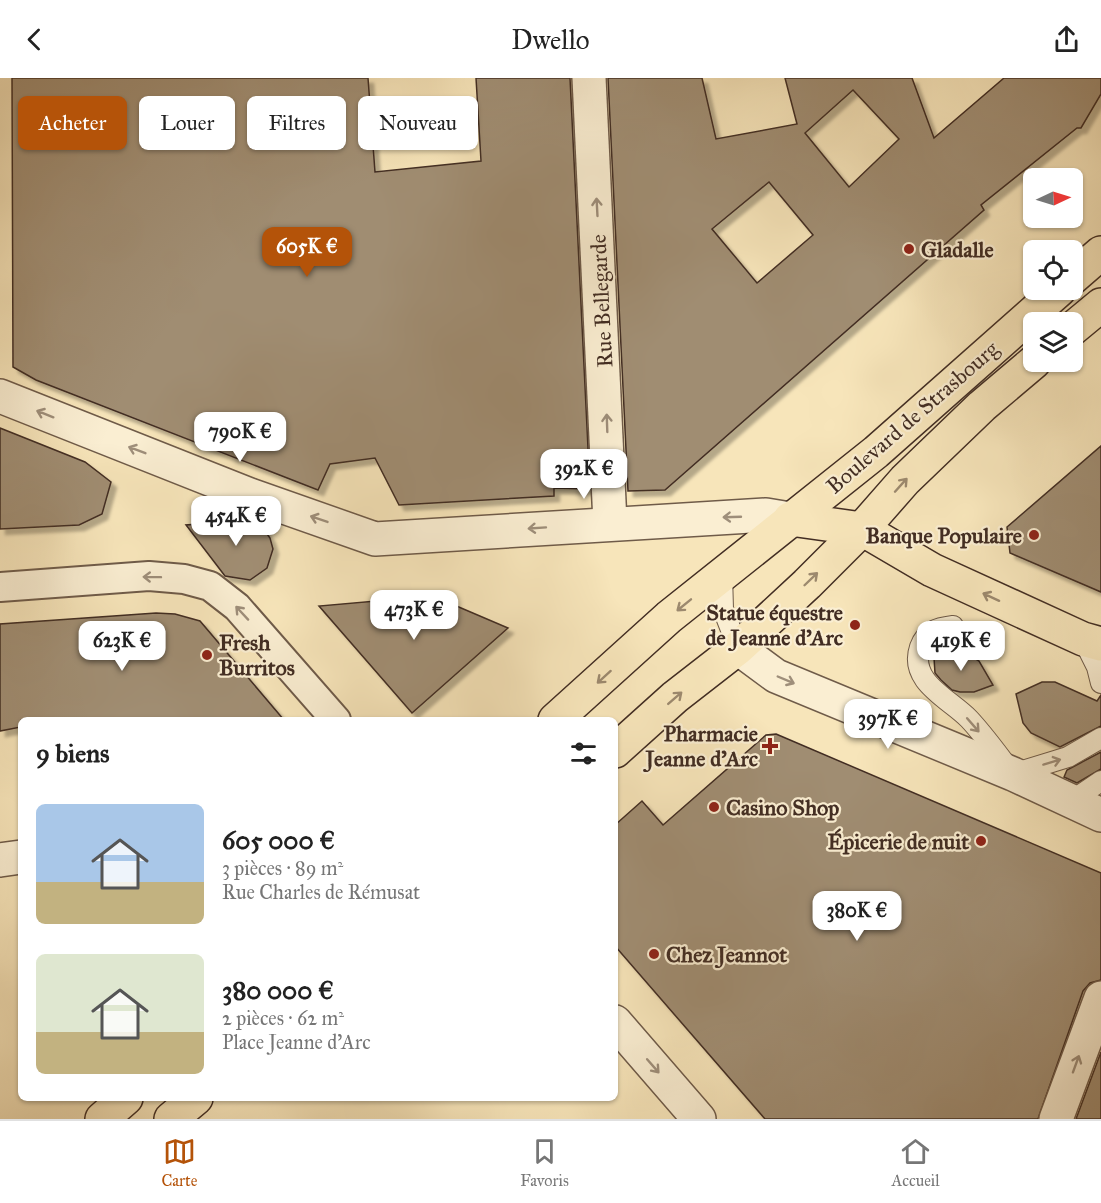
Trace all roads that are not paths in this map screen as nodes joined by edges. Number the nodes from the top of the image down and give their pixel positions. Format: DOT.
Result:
graph roads {
  1 [pos="590,78"];
  2 [pos="1101,253"];
  3 [pos="1083,269"];
  4 [pos="1048,300"];
  5 [pos="1101,304"];
  6 [pos="1083,320"];
  7 [pos="1023,371"];
  8 [pos="0,396"];
  9 [pos="790,519"];
  10 [pos="610,523"];
  11 [pos="862,529"];
  12 [pos="722,574"];
  13 [pos="0,587"];
  14 [pos="953,626"];
  15 [pos="1092,642"];
  16 [pos="738,648"];
  17 [pos="1101,683"];
  18 [pos="333,717"];
  19 [pos="558,717"];
  20 [pos="1101,728"];
  21 [pos="1095,742"];
  22 [pos="618,748"];
  23 [pos="1013,774"];
  24 [pos="1101,782"];
  25 [pos="1070,802"];
  26 [pos="1101,815"];
  27 [pos="18,857"];
  28 [pos="0,860"];
  29 [pos="1101,998"];
  30 [pos="618,1025"];
  31 [pos="123,1101"];
  32 [pos="192,1101"];
  33 [pos="102,1119"];
  34 [pos="171,1119"];
  35 [pos="699,1119"];
  36 [pos="1056,1119"];
  10 -- 1 [label="street, Rue Bellegarde, one-way"];
  2 -- 3 [label="main road"];
  4 -- 9 [label="main road, Boulevard de Strasbourg"];
  5 -- 6 [label="main road"];
  11 -- 7 [label="main road, Boulevard de Strasbourg, one-way"];
  10 -- 8 [label="street, one-way"];
  9 -- 10 [label="street, one-way"];
  9 -- 11 [label="main road, Boulevard de Strasbourg"];
  9 -- 12 [label="main road, Boulevard de Strasbourg"];
  15 -- 11 [label="main road, one-way"];
  16 -- 11 [label="main road, Boulevard de Strasbourg, one-way"];
  12 -- 16 [label="lane"];
  12 -- 19 [label="main road, Boulevard de Strasbourg, one-way"];
  18 -- 13 [label="street, one-way"];
  14 -- 23 [label="lane, one-way"];
  15 -- 17 [label="lane"];
  22 -- 16 [label="main road, Boulevard de Strasbourg, one-way"];
  16 -- 23 [label="street, one-way"];
  20 -- 21 [label="lane"];
  23 -- 21 [label="lane, one-way"];
  23 -- 25 [label="street"];
  24 -- 25 [label="lane"];
  25 -- 26 [label="street"];
  27 -- 28 [label="street"];
  36 -- 29 [label="street, one-way"];
  30 -- 35 [label="street, one-way"];
  31 -- 33 [label="main road"];
  32 -- 34 [label="main road"];
}
